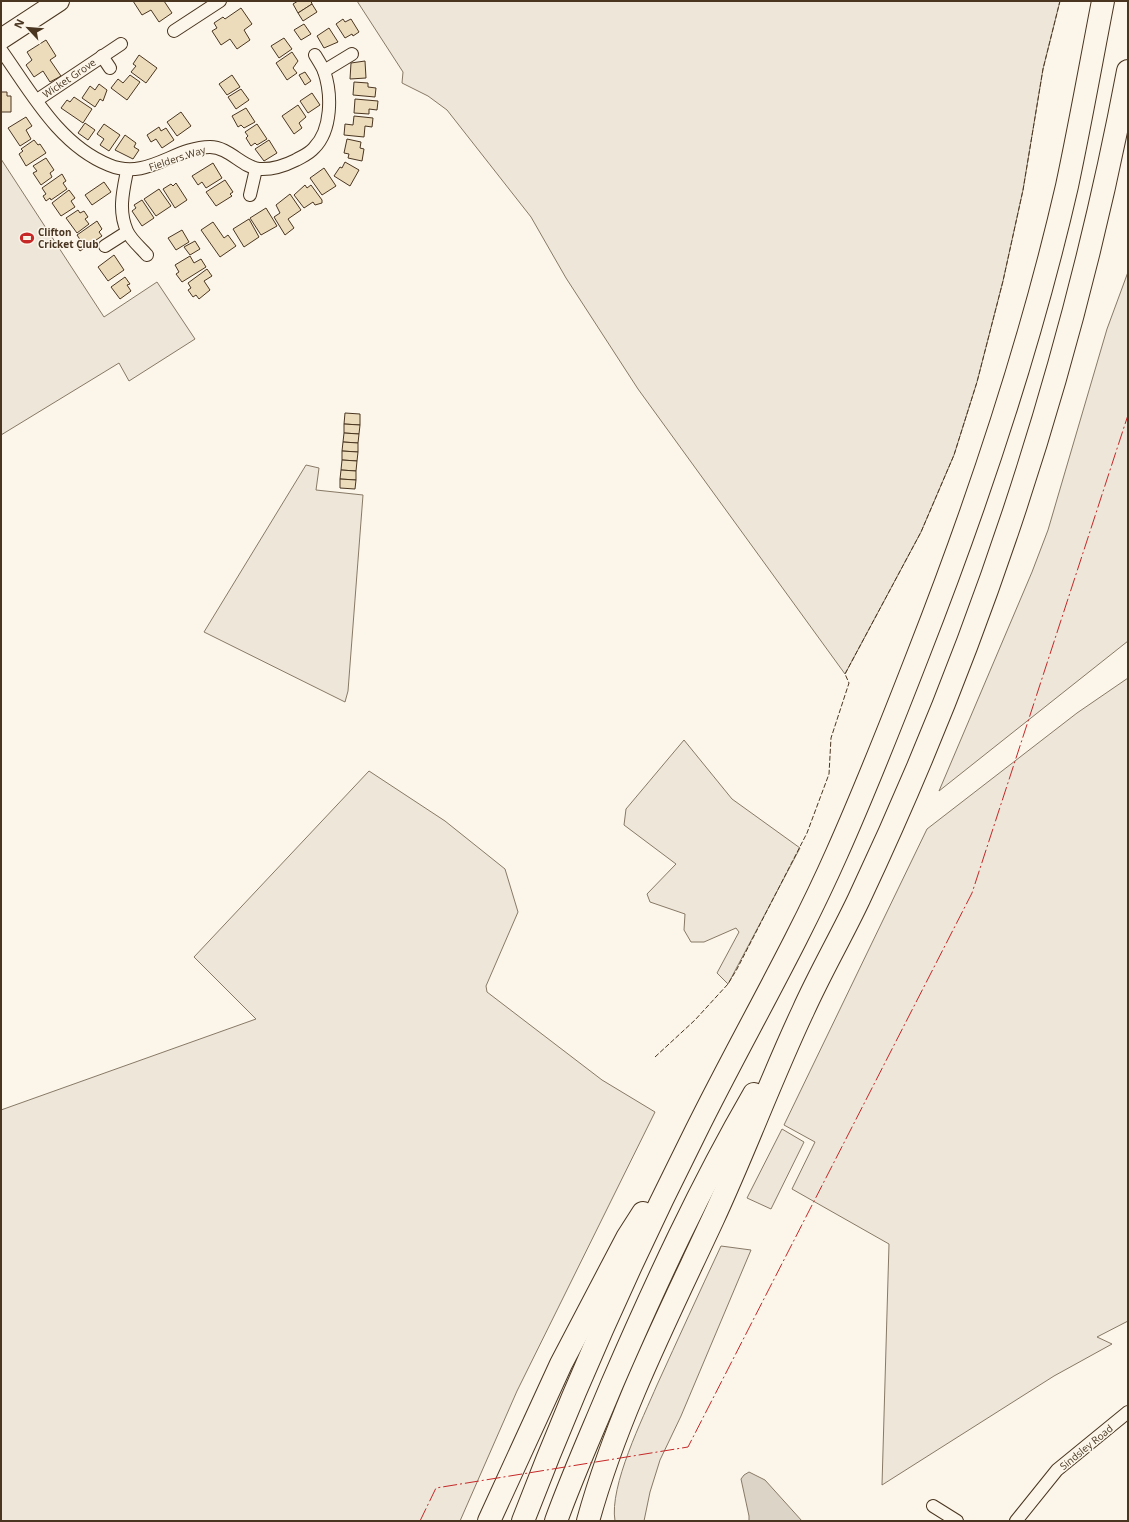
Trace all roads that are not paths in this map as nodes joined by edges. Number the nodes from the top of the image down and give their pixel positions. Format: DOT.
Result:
graph roads {
  1 [pos="59,1"];
  2 [pos="220,1"];
  3 [pos="1104,1"];
  4 [pos="174,31"];
  5 [pos="1,39"];
  6 [pos="121,44"];
  7 [pos="1,50"];
  8 [pos="352,54"];
  9 [pos="315,55"];
  10 [pos="102,56"];
  11 [pos="110,68"];
  12 [pos="324,71"];
  13 [pos="1128,71"];
  14 [pos="37,100"];
  15 [pos="256,168"];
  16 [pos="127,170"];
  17 [pos="250,195"];
  18 [pos="127,232"];
  19 [pos="105,246"];
  20 [pos="147,255"];
  21 [pos="802,1012"];
  22 [pos="696,1129"];
  23 [pos="1128,1412"];
  24 [pos="933,1506"];
  25 [pos="489,1521"];
  26 [pos="523,1521"];
  27 [pos="556,1521"];
  28 [pos="588,1521"];
  29 [pos="957,1521"];
  30 [pos="1016,1521"];
  1 -- 5 [label="main road"];
  2 -- 4 [label="street"];
  3 -- 22 [label="highway"];
  6 -- 10 [label="street, Wicket Grove"];
  7 -- 14 [label="street, Fielders Way"];
  8 -- 12 [label="street"];
  9 -- 12 [label="street, Fielders Way"];
  10 -- 11 [label="street, Wicket Grove"];
  10 -- 14 [label="street, Wicket Grove"];
  12 -- 15 [label="street, Fielders Way"];
  13 -- 21 [label="highway"];
  14 -- 16 [label="street, Fielders Way"];
  15 -- 16 [label="street, Fielders Way"];
  15 -- 17 [label="street"];
  16 -- 18 [label="street"];
  18 -- 19 [label="street"];
  18 -- 20 [label="street"];
  21 -- 27 [label="highway"];
  21 -- 28 [label="highway"];
  22 -- 25 [label="highway"];
  22 -- 26 [label="highway"];
  23 -- 30 [label="street, Sindsley Road"];
  24 -- 29 [label="street"];
}
